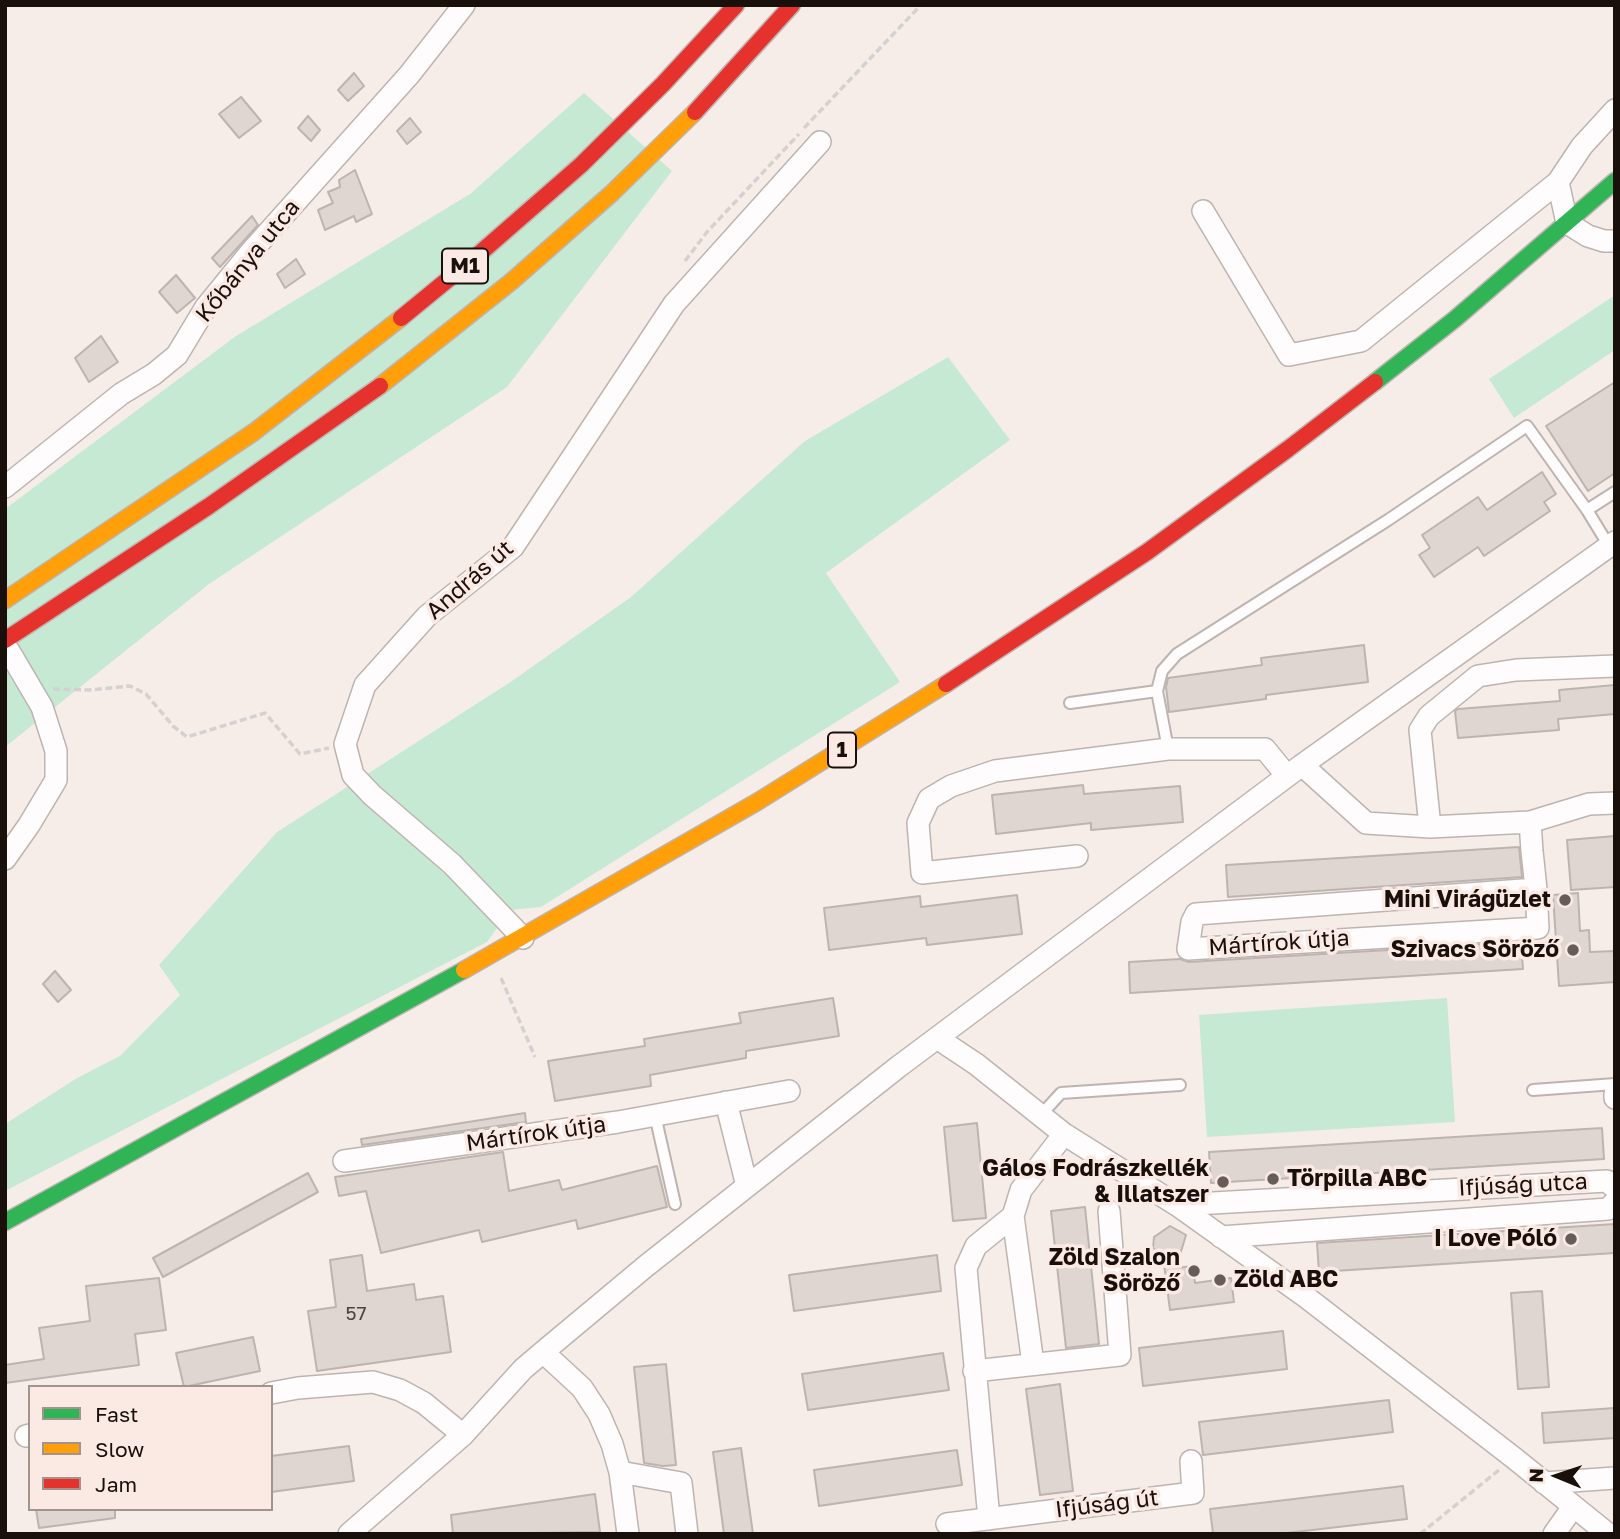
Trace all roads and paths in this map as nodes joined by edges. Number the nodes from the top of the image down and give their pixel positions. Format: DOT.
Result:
graph roads {
  1 [pos="464,5"];
  2 [pos="736,5"];
  3 [pos="792,5"];
  4 [pos="801,5"];
  5 [pos="772,29"];
  6 [pos="686,42"];
  7 [pos="663,84"];
  8 [pos="1615,110"];
  9 [pos="820,142"];
  10 [pos="1615,181"];
  11 [pos="1558,182"];
  12 [pos="1203,211"];
  13 [pos="1567,223"];
  14 [pos="1615,241"];
  15 [pos="5,486"];
  16 [pos="1615,492"];
  17 [pos="1587,510"];
  18 [pos="1612,544"];
  19 [pos="5,600"];
  20 [pos="7,645"];
  21 [pos="1615,666"];
  22 [pos="32,691"];
  23 [pos="1157,691"];
  24 [pos="1070,703"];
  25 [pos="345,744"];
  26 [pos="1168,749"];
  27 [pos="1294,770"];
  28 [pos="1615,803"];
  29 [pos="1530,822"];
  30 [pos="1430,827"];
  31 [pos="1077,856"];
  32 [pos="5,859"];
  33 [pos="1536,889"];
  34 [pos="523,938"];
  35 [pos="492,956"];
  36 [pos="937,1038"];
  37 [pos="535,1057"];
  38 [pos="1180,1084"];
  39 [pos="1615,1084"];
  40 [pos="1533,1090"];
  41 [pos="789,1091"];
  42 [pos="726,1102"];
  43 [pos="655,1115"];
  44 [pos="1040,1116"];
  45 [pos="1064,1135"];
  46 [pos="344,1161"];
  47 [pos="747,1186"];
  48 [pos="1615,1188"];
  49 [pos="1615,1202"];
  50 [pos="674,1204"];
  51 [pos="1177,1205"];
  52 [pos="1109,1211"];
  53 [pos="1013,1216"];
  54 [pos="5,1222"];
  55 [pos="1222,1237"];
  56 [pos="543,1352"];
  57 [pos="1033,1364"];
  58 [pos="974,1371"];
  59 [pos="273,1393"];
  60 [pos="463,1436"];
  61 [pos="1514,1458"];
  62 [pos="1191,1461"];
  63 [pos="620,1472"];
  64 [pos="1615,1478"];
  65 [pos="1544,1483"];
  66 [pos="1573,1507"];
  67 [pos="989,1519"];
  68 [pos="947,1524"];
  69 [pos="349,1534"];
  70 [pos="628,1534"];
  71 [pos="687,1534"];
  72 [pos="1420,1534"];
  73 [pos="1554,1534"];
  74 [pos="1608,1534"];
  1 -- 15 [label="street, Kőbánya utca"];
  2 -- 7 [label="main road, M1"];
  3 -- 5 [label="main road, M1"];
  4 -- 5 [label="lane"];
  5 -- 20 [label="main road, M1"];
  6 -- 7 [label="lane"];
  7 -- 19 [label="main road, M1"];
  8 -- 11 [label="street"];
  9 -- 25 [label="street, András út"];
  10 -- 13 [label="main road, 1"];
  11 -- 12 [label="street"];
  11 -- 13 [label="street"];
  13 -- 14 [label="street"];
  13 -- 34 [label="main road, 1"];
  16 -- 17 [label="lane"];
  17 -- 18 [label="lane"];
  17 -- 23 [label="lane"];
  18 -- 27 [label="street"];
  20 -- 22 [label="street"];
  21 -- 30 [label="street"];
  22 -- 25 [label="path"];
  22 -- 32 [label="street"];
  23 -- 24 [label="lane"];
  23 -- 26 [label="lane"];
  25 -- 34 [label="street"];
  26 -- 27 [label="street"];
  26 -- 31 [label="street"];
  27 -- 30 [label="street"];
  27 -- 36 [label="street"];
  28 -- 29 [label="street"];
  29 -- 30 [label="street"];
  29 -- 33 [label="street, Mártírok útja"];
  33 -- 33 [label="street, Mártírok útja"];
  34 -- 35 [label="main road, 1"];
  35 -- 37 [label="path"];
  35 -- 54 [label="main road, 1"];
  36 -- 44 [label="street"];
  36 -- 47 [label="street"];
  38 -- 44 [label="lane"];
  39 -- 40 [label="lane"];
  41 -- 42 [label="street, Mártírok útja"];
  42 -- 43 [label="street, Mártírok útja"];
  42 -- 47 [label="street"];
  43 -- 46 [label="street, Mártírok útja"];
  43 -- 50 [label="lane"];
  44 -- 45 [label="street"];
  45 -- 51 [label="street"];
  45 -- 53 [label="street"];
  47 -- 56 [label="street"];
  48 -- 51 [label="street, Ifjúság utca"];
  49 -- 55 [label="street, Ifjúság utca"];
  51 -- 55 [label="street"];
  52 -- 57 [label="street"];
  53 -- 57 [label="street"];
  53 -- 58 [label="street"];
  55 -- 61 [label="street"];
  56 -- 60 [label="street"];
  56 -- 63 [label="street"];
  57 -- 58 [label="street"];
  58 -- 67 [label="street"];
  59 -- 60 [label="street"];
  60 -- 69 [label="street"];
  61 -- 65 [label="street"];
  61 -- 72 [label="path"];
  62 -- 67 [label="street, Ifjúság út"];
  63 -- 70 [label="street"];
  63 -- 71 [label="street"];
  64 -- 65 [label="street"];
  65 -- 66 [label="street"];
  66 -- 73 [label="street"];
  66 -- 74 [label="street"];
  67 -- 68 [label="street, Ifjúság út"];
}
